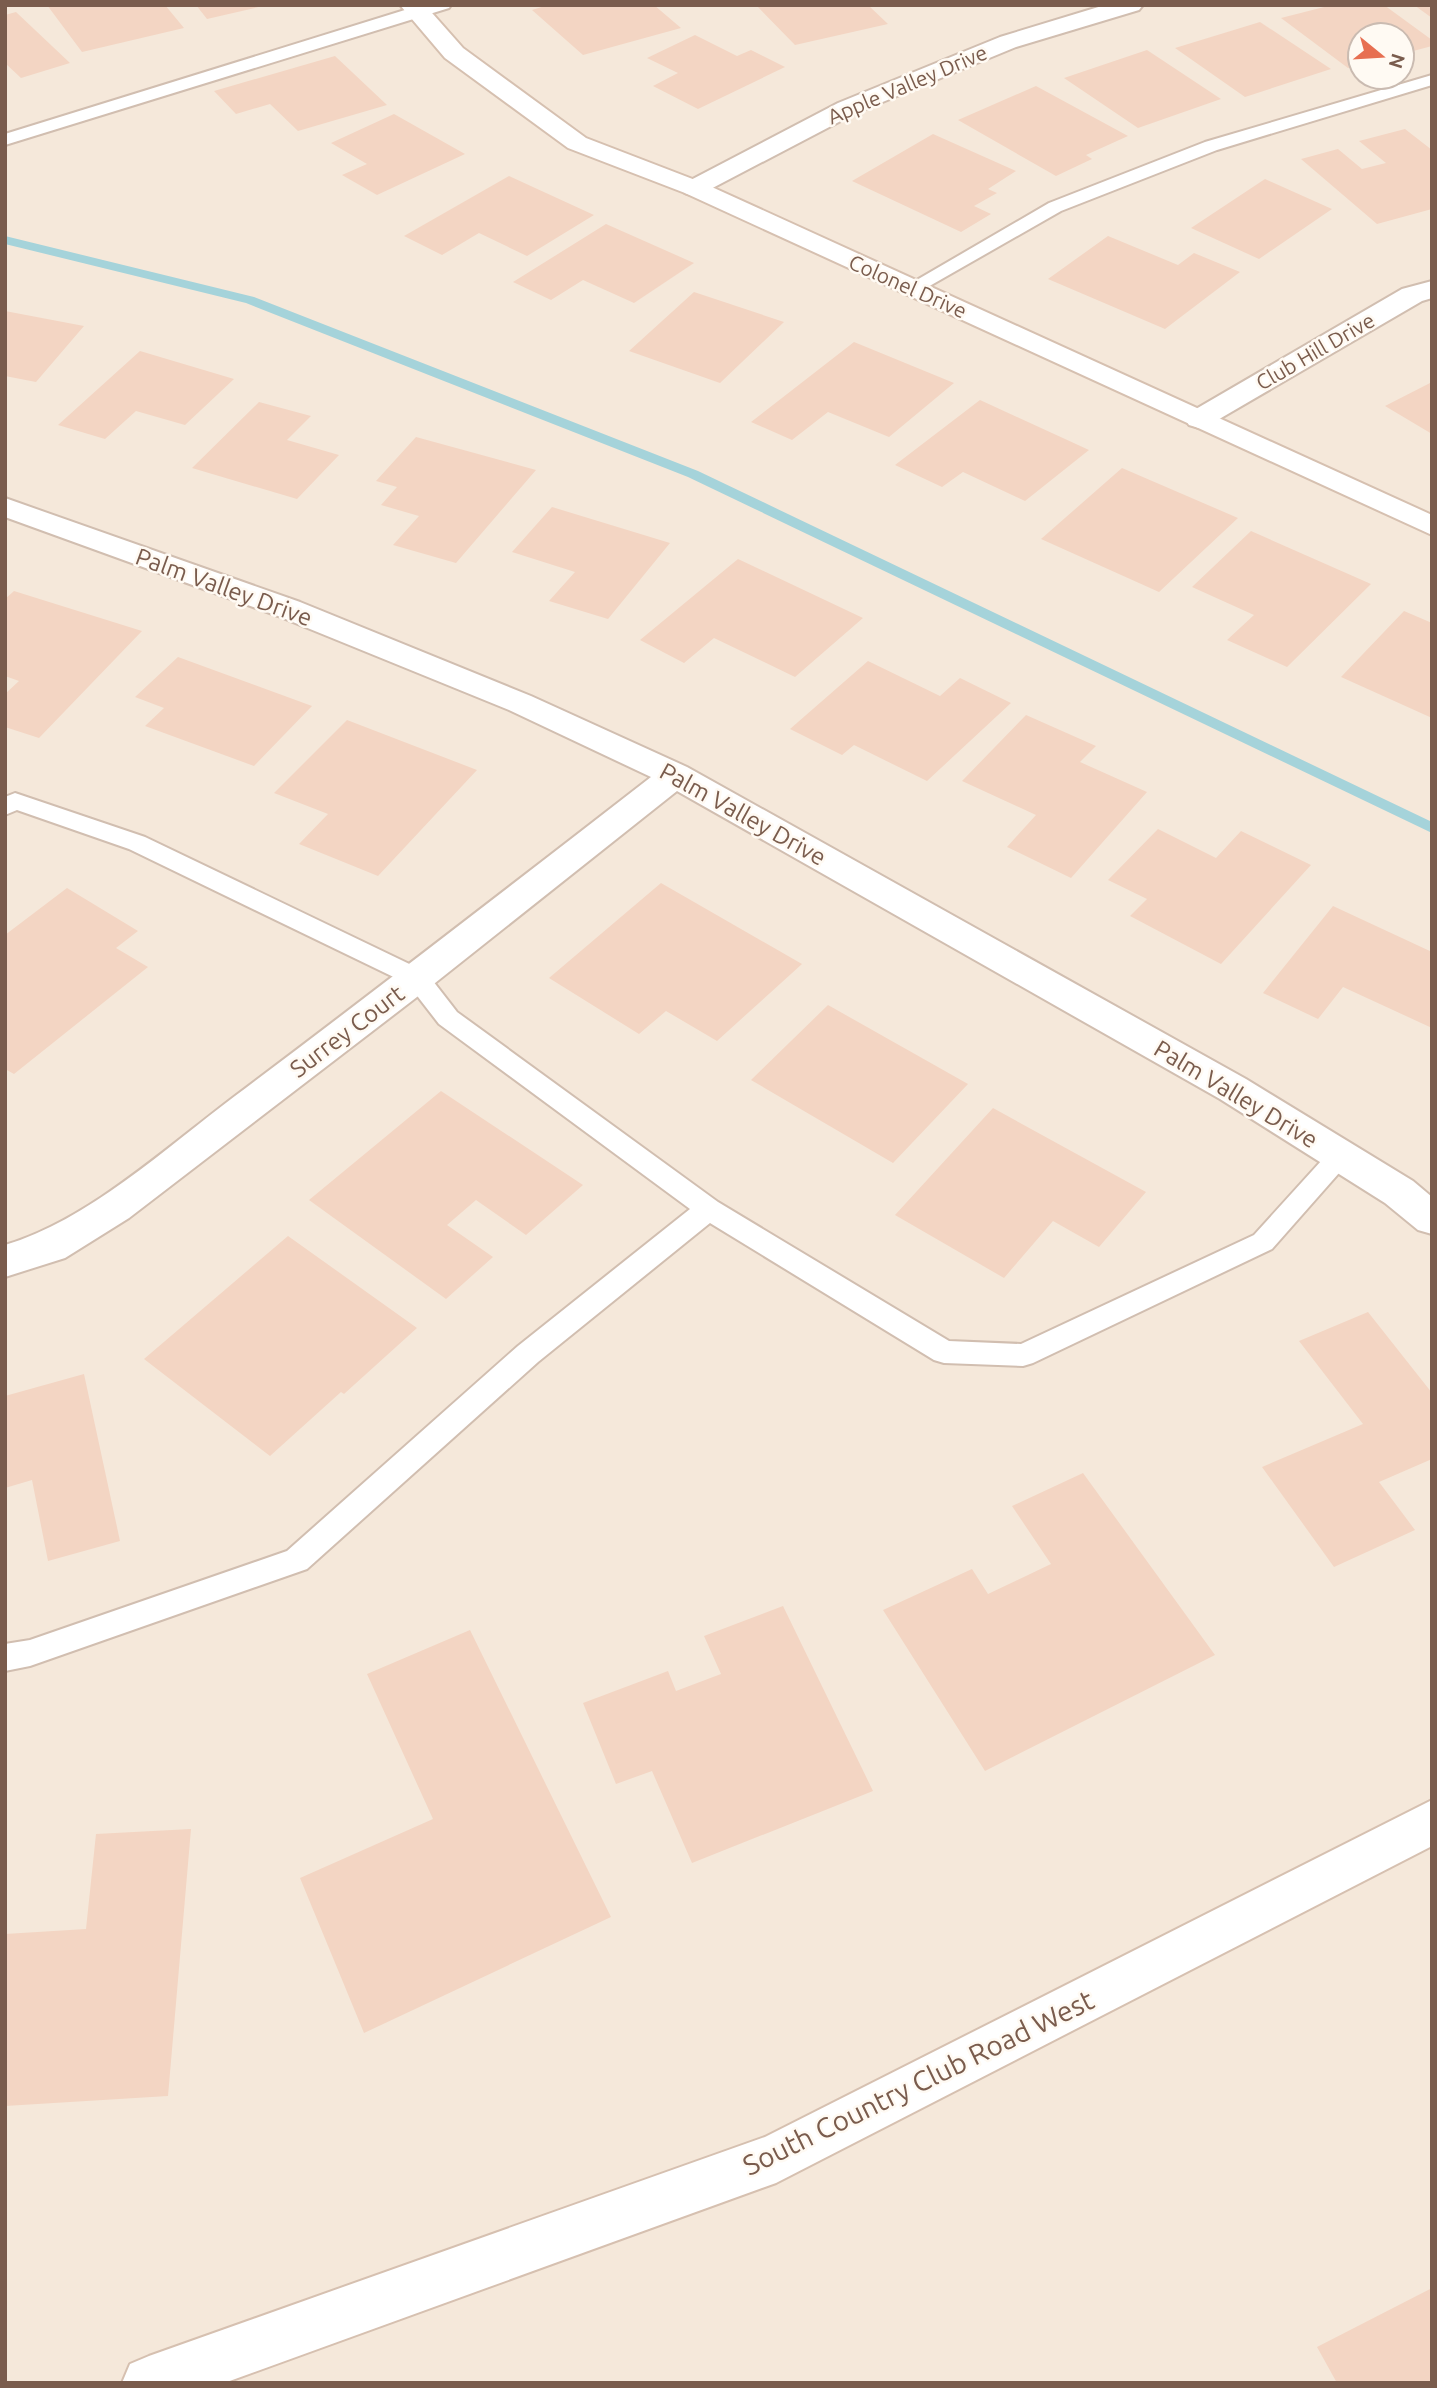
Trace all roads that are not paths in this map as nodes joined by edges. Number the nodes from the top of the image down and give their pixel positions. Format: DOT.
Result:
graph roads {
  1 [pos="1131,5"];
  2 [pos="424,7"];
  3 [pos="1432,80"];
  4 [pos="5,140"];
  5 [pos="694,188"];
  6 [pos="912,288"];
  7 [pos="1432,289"];
  8 [pos="1199,419"];
  9 [pos="5,507"];
  10 [pos="1432,526"];
  11 [pos="675,775"];
  12 [pos="5,807"];
  13 [pos="417,978"];
  14 [pos="1340,1156"];
  15 [pos="709,1209"];
  16 [pos="1432,1219"];
  17 [pos="5,1261"];
  18 [pos="5,1658"];
  19 [pos="1432,1822"];
  20 [pos="149,2383"];
  1 -- 5 [label="street, Apple Valley Drive"];
  2 -- 4 [label="lane"];
  2 -- 5 [label="street, Colonel Drive"];
  3 -- 6 [label="lane"];
  5 -- 6 [label="street, Colonel Drive"];
  6 -- 8 [label="street, Colonel Drive"];
  7 -- 8 [label="street, Club Hill Drive"];
  8 -- 10 [label="street, Colonel Drive"];
  9 -- 11 [label="street, Palm Valley Drive"];
  11 -- 13 [label="street, Surrey Court"];
  11 -- 14 [label="street, Palm Valley Drive"];
  12 -- 13 [label="lane"];
  13 -- 15 [label="lane"];
  13 -- 17 [label="street, Surrey Court"];
  14 -- 15 [label="lane"];
  14 -- 16 [label="street, Palm Valley Drive"];
  15 -- 18 [label="lane"];
  19 -- 20 [label="street, South Country Club Road West"];
}
